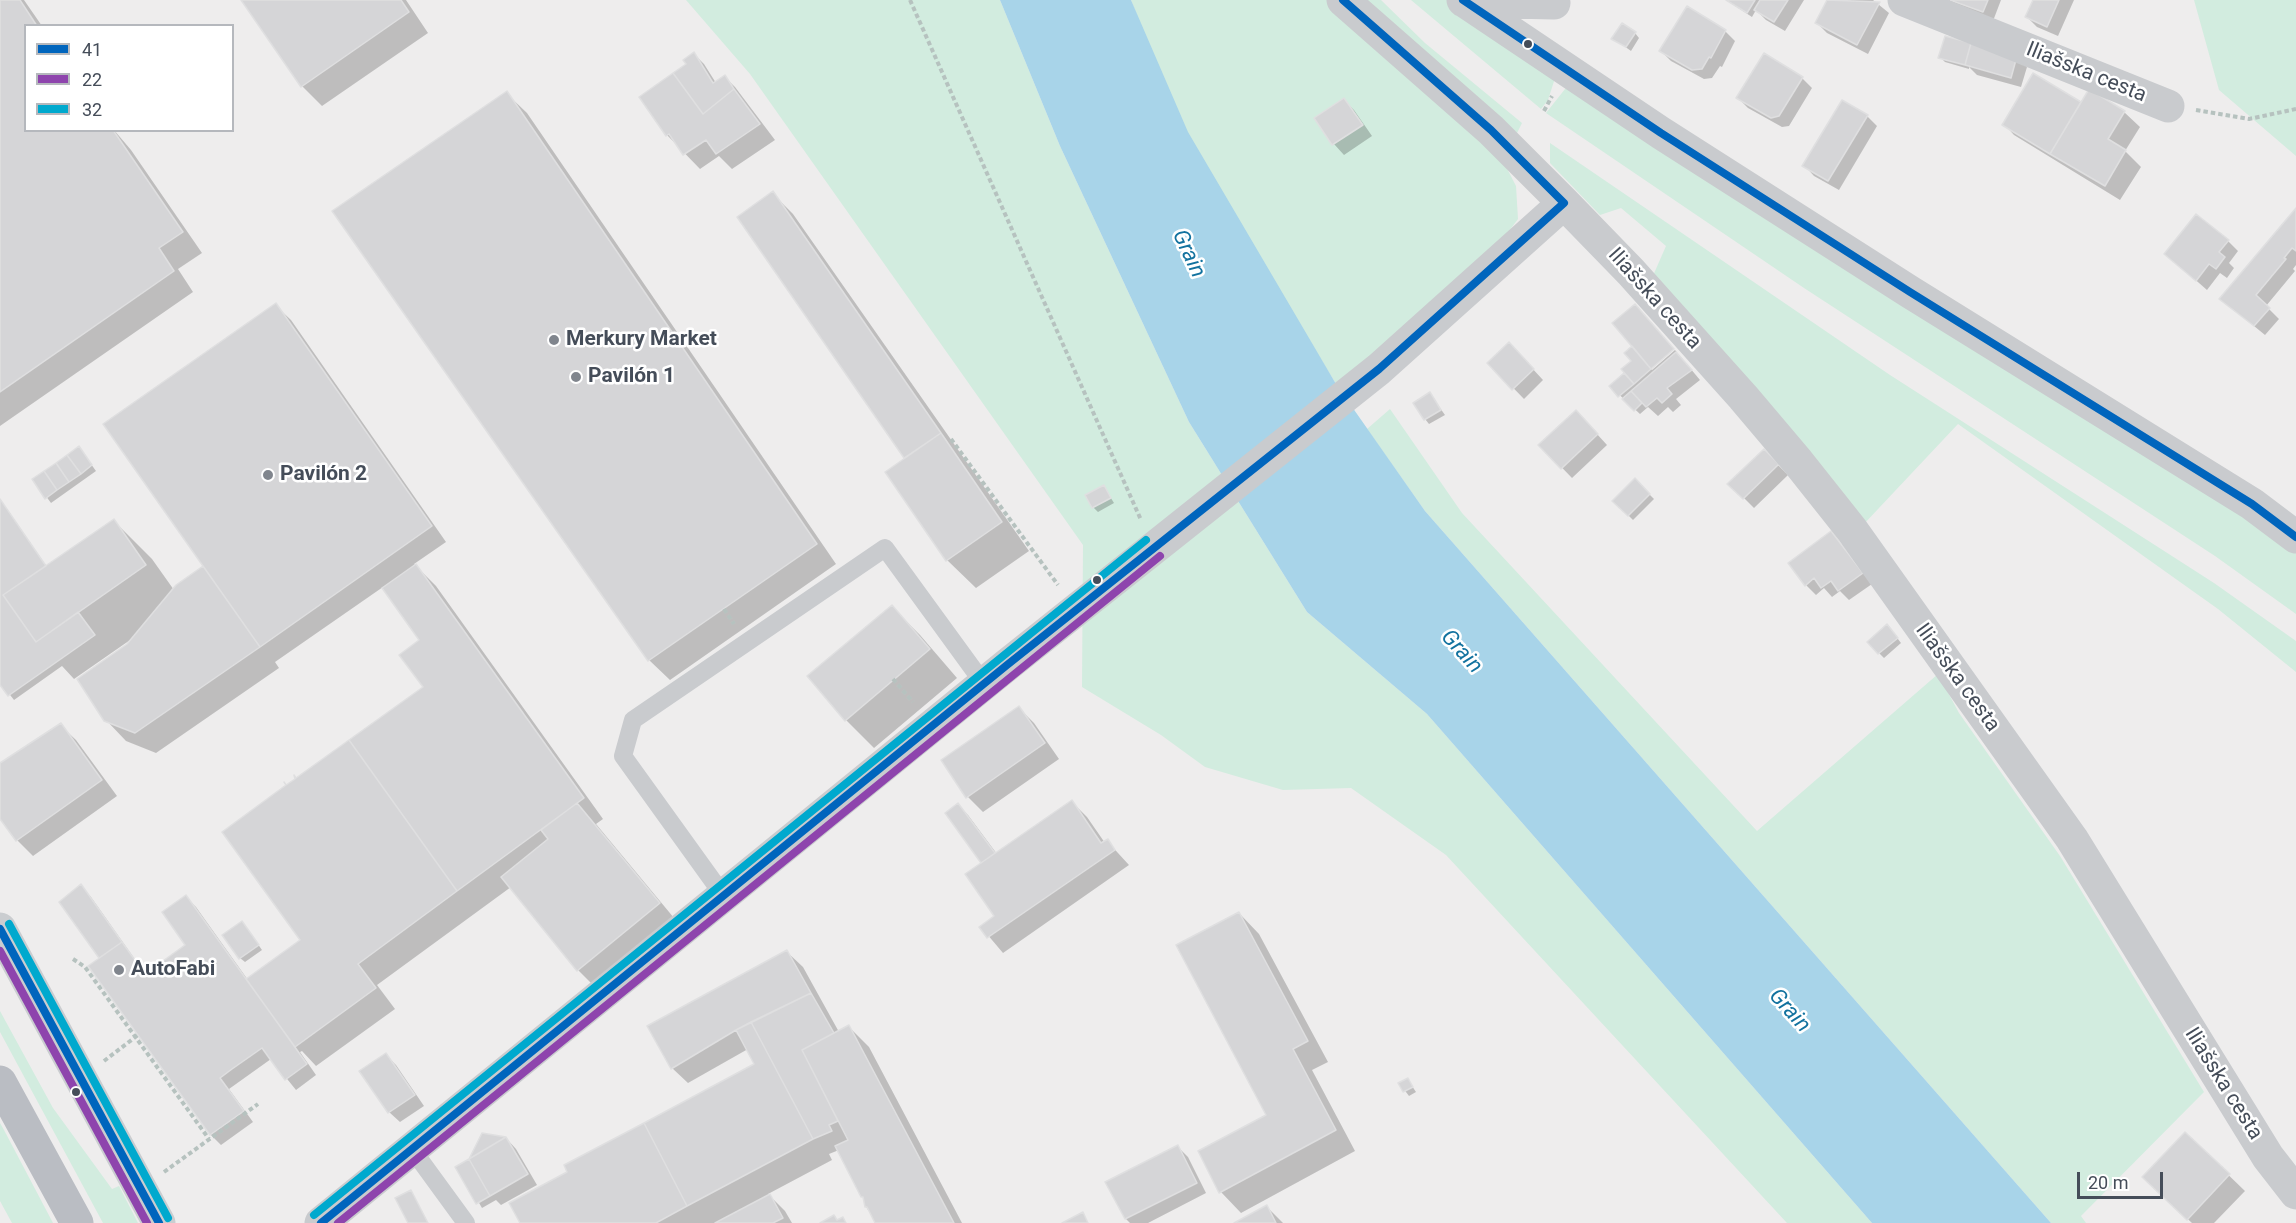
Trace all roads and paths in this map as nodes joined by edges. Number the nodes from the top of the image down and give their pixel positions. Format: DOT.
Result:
graph roads {
  1 [pos="910,0"];
  2 [pos="1343,0"];
  3 [pos="1464,0"];
  4 [pos="1904,0"];
  5 [pos="1557,2"];
  6 [pos="1551,59"];
  7 [pos="2168,106"];
  8 [pos="2296,109"];
  9 [pos="1564,203"];
  10 [pos="951,439"];
  11 [pos="2296,537"];
  12 [pos="1154,548"];
  13 [pos="1076,610"];
  14 [pos="984,684"];
  15 [pos="723,895"];
  16 [pos="0,929"];
  17 [pos="73,959"];
  18 [pos="136,1036"];
  19 [pos="101,1063"];
  20 [pos="0,1082"];
  21 [pos="258,1104"];
  22 [pos="209,1139"];
  23 [pos="412,1149"];
  24 [pos="161,1174"];
  25 [pos="2296,1193"];
  26 [pos="76,1223"];
  27 [pos="159,1223"];
  28 [pos="321,1223"];
  29 [pos="466,1223"];
  1 -- 12 [label="path"];
  2 -- 9 [label="street, Iliašska cesta"];
  3 -- 5 [label="street"];
  3 -- 6 [label="street"];
  4 -- 7 [label="street, Iliašska cesta"];
  5 -- 6 [label="street"];
  6 -- 11 [label="street"];
  7 -- 8 [label="path"];
  9 -- 12 [label="street"];
  9 -- 25 [label="street, Iliašska cesta"];
  10 -- 13 [label="path"];
  12 -- 13 [label="street"];
  13 -- 14 [label="street"];
  14 -- 15 [label="street"];
  14 -- 15 [label="lane"];
  15 -- 23 [label="street"];
  16 -- 27 [label="main road"];
  17 -- 18 [label="path"];
  18 -- 19 [label="path"];
  18 -- 22 [label="path"];
  20 -- 26 [label="highway"];
  21 -- 22 [label="path"];
  22 -- 24 [label="path"];
  23 -- 28 [label="street"];
  23 -- 29 [label="lane"];
}
